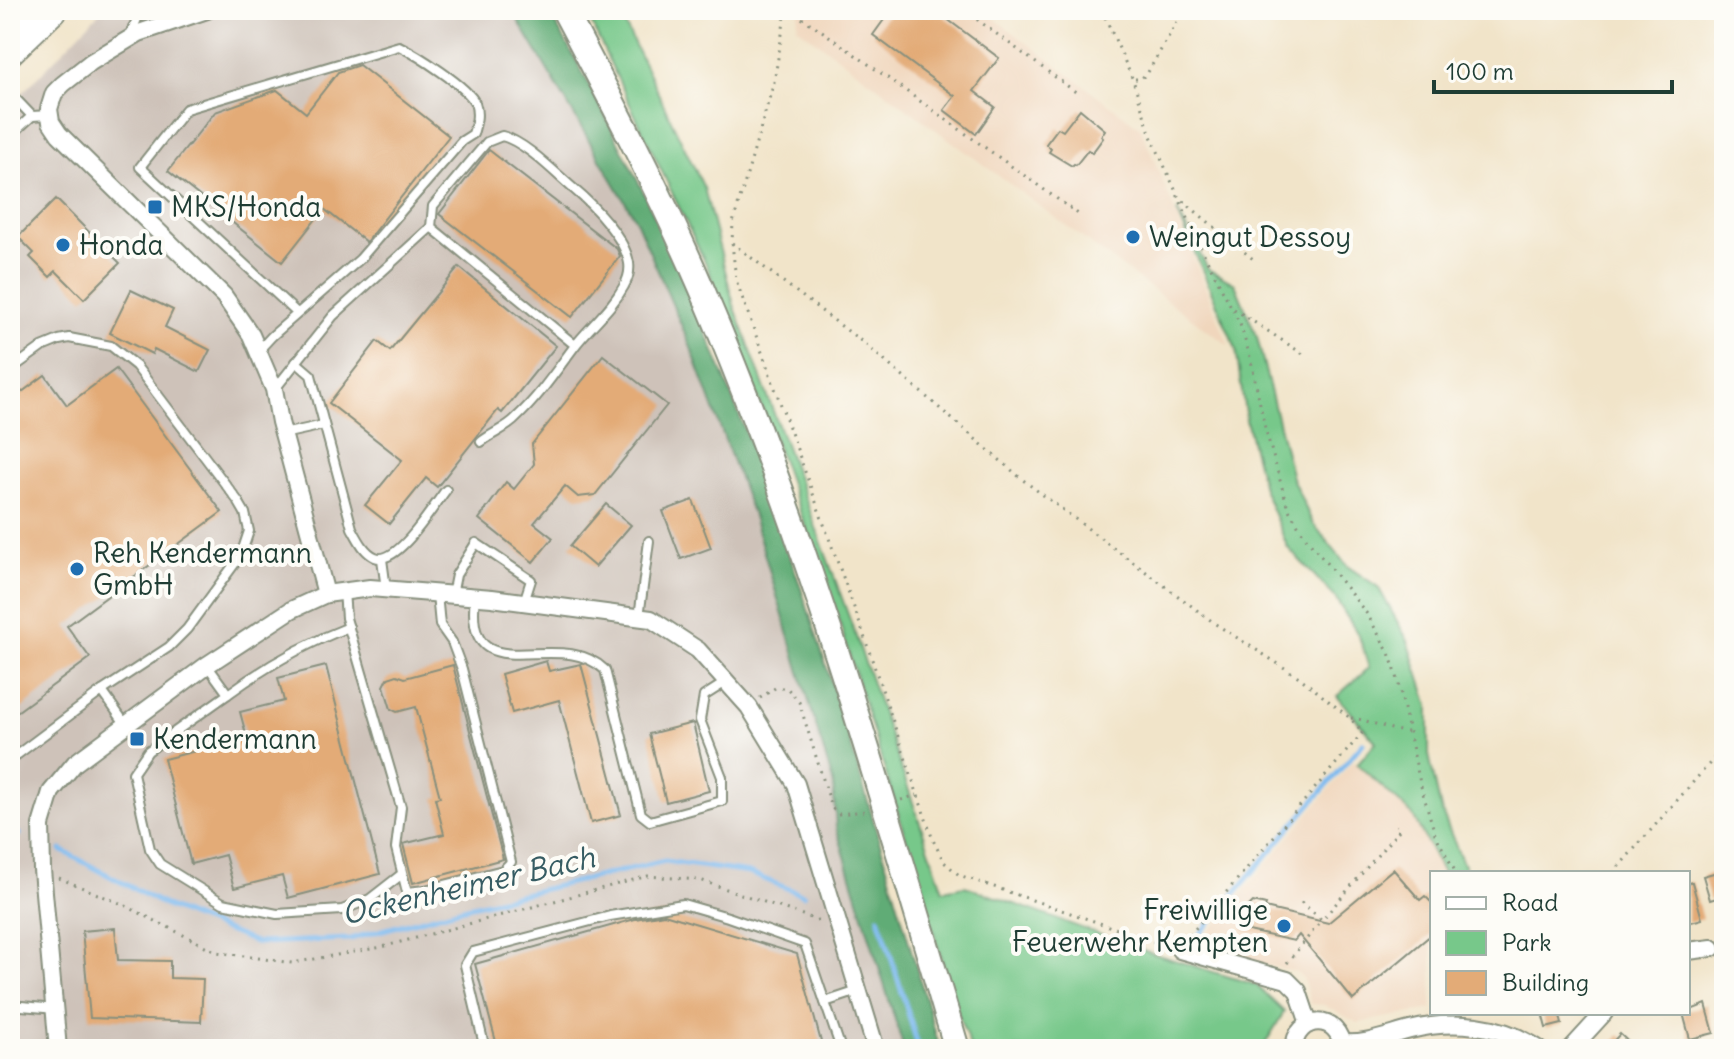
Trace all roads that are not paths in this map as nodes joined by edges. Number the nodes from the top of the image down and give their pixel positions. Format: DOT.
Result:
graph roads {
  1 [pos="55,10"];
  2 [pos="141,10"];
  3 [pos="207,10"];
  4 [pos="564,10"];
  5 [pos="21,21"];
  6 [pos="127,40"];
  7 [pos="10,53"];
  8 [pos="10,93"];
  9 [pos="49,115"];
  10 [pos="32,116"];
  11 [pos="10,136"];
  12 [pos="431,227"];
  13 [pos="297,313"];
  14 [pos="575,345"];
  15 [pos="258,351"];
  16 [pos="296,362"];
  17 [pos="10,370"];
  18 [pos="274,389"];
  19 [pos="324,425"];
  20 [pos="283,434"];
  21 [pos="481,442"];
  22 [pos="446,490"];
  23 [pos="649,541"];
  24 [pos="382,559"];
  25 [pos="386,589"];
  26 [pos="344,591"];
  27 [pos="326,594"];
  28 [pos="444,594"];
  29 [pos="475,597"];
  30 [pos="524,603"];
  31 [pos="639,618"];
  32 [pos="349,627"];
  33 [pos="207,665"];
  34 [pos="727,682"];
  35 [pos="102,691"];
  36 [pos="228,694"];
  37 [pos="126,726"];
  38 [pos="10,760"];
  39 [pos="402,874"];
  40 [pos="1712,948"];
  41 [pos="1179,950"];
  42 [pos="1690,951"];
  43 [pos="858,991"];
  44 [pos="825,1002"];
  45 [pos="10,1005"];
  46 [pos="56,1009"];
  47 [pos="1602,1015"];
  48 [pos="1309,1024"];
  49 [pos="1342,1046"];
  50 [pos="58,1049"];
  51 [pos="485,1049"];
  52 [pos="841,1049"];
  53 [pos="876,1049"];
  54 [pos="957,1049"];
  55 [pos="1294,1049"];
  56 [pos="1539,1049"];
  57 [pos="1571,1049"];
  1 -- 5 [label="main road"];
  2 -- 6 [label="lane"];
  3 -- 6 [label="street"];
  4 -- 54 [label="main road"];
  5 -- 7 [label="main road"];
  6 -- 9 [label="street"];
  8 -- 10 [label="lane"];
  9 -- 10 [label="lane"];
  9 -- 15 [label="street"];
  10 -- 11 [label="lane"];
  12 -- 14 [label="lane"];
  12 -- 14 [label="lane"];
  12 -- 16 [label="lane"];
  13 -- 13 [label="lane"];
  13 -- 15 [label="lane"];
  14 -- 21 [label="lane"];
  15 -- 18 [label="street"];
  16 -- 18 [label="lane"];
  16 -- 19 [label="lane"];
  17 -- 35 [label="lane"];
  18 -- 20 [label="street"];
  19 -- 20 [label="lane"];
  19 -- 24 [label="lane"];
  20 -- 27 [label="street"];
  22 -- 24 [label="lane"];
  23 -- 31 [label="lane"];
  24 -- 25 [label="lane"];
  25 -- 26 [label="street"];
  25 -- 28 [label="street"];
  26 -- 27 [label="street"];
  26 -- 32 [label="lane"];
  27 -- 33 [label="street"];
  28 -- 29 [label="street"];
  28 -- 30 [label="lane"];
  28 -- 39 [label="lane"];
  29 -- 30 [label="street"];
  29 -- 34 [label="lane"];
  30 -- 31 [label="street"];
  31 -- 34 [label="street"];
  32 -- 36 [label="lane"];
  32 -- 39 [label="lane"];
  33 -- 36 [label="lane"];
  33 -- 37 [label="street"];
  34 -- 43 [label="street"];
  35 -- 37 [label="lane"];
  35 -- 38 [label="lane"];
  36 -- 39 [label="lane"];
  37 -- 46 [label="street"];
  40 -- 42 [label="street"];
  41 -- 48 [label="street"];
  43 -- 44 [label="lane"];
  43 -- 53 [label="street"];
  44 -- 51 [label="lane"];
  44 -- 52 [label="lane"];
  45 -- 46 [label="lane"];
  46 -- 50 [label="street"];
  47 -- 57 [label="street"];
  48 -- 49 [label="street"];
  48 -- 55 [label="street"];
  49 -- 56 [label="street"];
}
